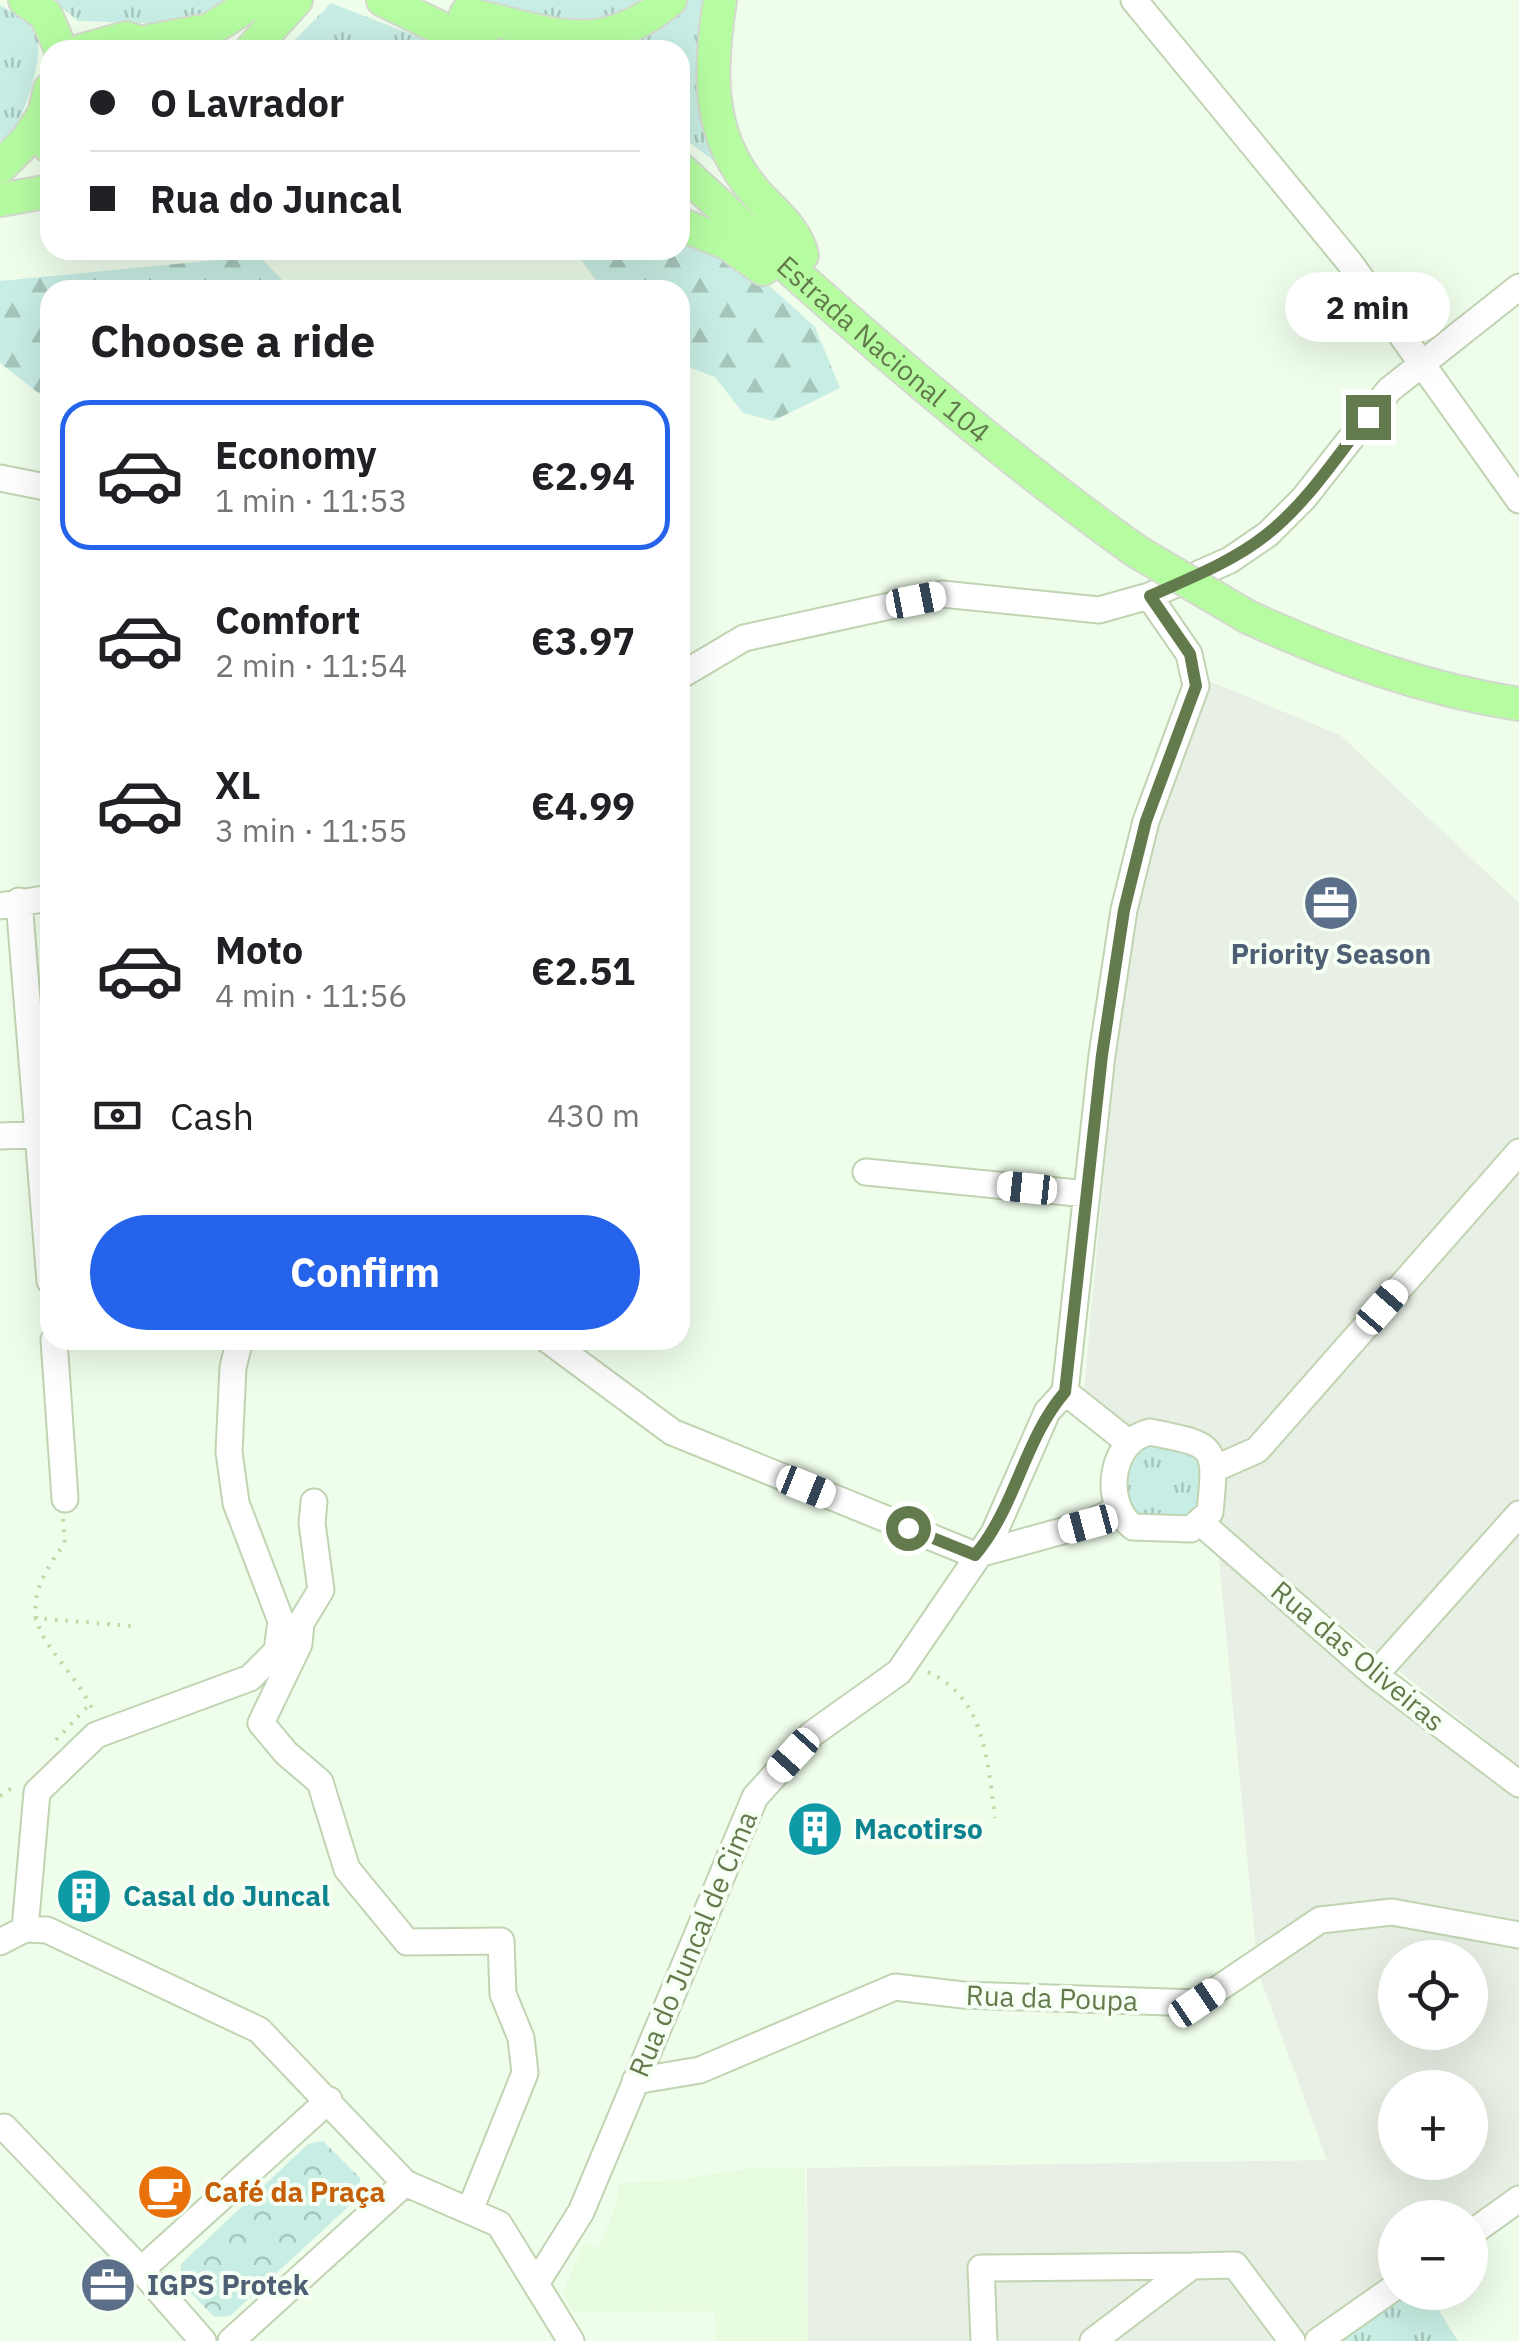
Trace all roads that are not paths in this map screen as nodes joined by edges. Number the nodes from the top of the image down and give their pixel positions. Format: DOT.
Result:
graph roads {
  1 [pos="24,0"];
  2 [pos="257,0"];
  3 [pos="296,0"];
  4 [pos="382,0"];
  5 [pos="434,0"];
  6 [pos="670,0"];
  7 [pos="720,0"];
  8 [pos="1134,0"];
  9 [pos="466,14"];
  10 [pos="58,40"];
  11 [pos="177,40"];
  12 [pos="260,40"];
  13 [pos="465,40"];
  14 [pos="509,40"];
  15 [pos="40,115"];
  16 [pos="690,160"];
  17 [pos="0,167"];
  18 [pos="690,178"];
  19 [pos="40,193"];
  20 [pos="0,200"];
  21 [pos="690,228"];
  22 [pos="802,254"];
  23 [pos="1519,287"];
  24 [pos="819,296"];
  25 [pos="1421,366"];
  26 [pos="972,423"];
  27 [pos="0,478"];
  28 [pos="40,486"];
  29 [pos="1519,500"];
  30 [pos="1150,596"];
  31 [pos="690,670"];
  32 [pos="1519,704"];
  33 [pos="40,899"];
  34 [pos="9,904"];
  35 [pos="40,1102"];
  36 [pos="40,1134"];
  37 [pos="0,1136"];
  38 [pos="1519,1152"];
  39 [pos="866,1172"];
  40 [pos="1086,1194"];
  41 [pos="55,1350"];
  42 [pos="237,1350"];
  43 [pos="561,1350"];
  44 [pos="1065,1392"];
  45 [pos="1128,1442"];
  46 [pos="1214,1468"];
  47 [pos="65,1499"];
  48 [pos="314,1502"];
  49 [pos="1116,1510"];
  50 [pos="1519,1514"];
  51 [pos="1201,1524"];
  52 [pos="975,1555"];
  53 [pos="1376,1675"];
  54 [pos="1519,1784"];
  55 [pos="25,1928"];
  56 [pos="1519,1935"];
  57 [pos="0,1942"];
  58 [pos="635,2081"];
  59 [pos="329,2100"];
  60 [pos="4,2128"];
  61 [pos="404,2183"];
  62 [pos="1519,2199"];
  63 [pos="470,2210"];
  64 [pos="1488,2221"];
  65 [pos="1192,2266"];
  66 [pos="141,2270"];
  67 [pos="538,2282"];
  68 [pos="1378,2299"];
  69 [pos="566,2338"];
  70 [pos="203,2341"];
  71 [pos="231,2341"];
  72 [pos="984,2341"];
  73 [pos="1094,2341"];
  74 [pos="1292,2341"];
  75 [pos="1318,2341"];
  1 -- 10 [label="main road"];
  2 -- 11 [label="main road"];
  3 -- 12 [label="main road"];
  4 -- 13 [label="main road"];
  5 -- 9 [label="main road"];
  6 -- 9 [label="main road"];
  7 -- 22 [label="main road"];
  8 -- 25 [label="street"];
  9 -- 14 [label="main road"];
  15 -- 17 [label="main road"];
  16 -- 22 [label="main road, Estrada Nacional 104"];
  18 -- 24 [label="main road, Estrada Nacional 104"];
  19 -- 20 [label="main road"];
  21 -- 24 [label="main road"];
  22 -- 26 [label="main road, Estrada Nacional 104"];
  23 -- 25 [label="street"];
  24 -- 26 [label="main road, Estrada Nacional 104"];
  25 -- 29 [label="street"];
  25 -- 30 [label="street"];
  26 -- 32 [label="main road, bridge"];
  27 -- 28 [label="street"];
  30 -- 31 [label="street"];
  30 -- 40 [label="street"];
  33 -- 34 [label="street"];
  34 -- 35 [label="street"];
  36 -- 37 [label="street"];
  38 -- 46 [label="street"];
  39 -- 40 [label="street"];
  40 -- 44 [label="street"];
  41 -- 47 [label="street"];
  42 -- 55 [label="street"];
  43 -- 52 [label="street"];
  44 -- 45 [label="street"];
  44 -- 52 [label="street, Rua do Juncal de Cima"];
  45 -- 46 [label="street"];
  45 -- 49 [label="street"];
  46 -- 51 [label="street"];
  48 -- 63 [label="street"];
  49 -- 51 [label="street"];
  49 -- 52 [label="street"];
  50 -- 53 [label="street"];
  51 -- 53 [label="street, Rua das Oliveiras"];
  52 -- 58 [label="street, Rua do Juncal de Cima"];
  53 -- 54 [label="street, Rua das Oliveiras"];
  55 -- 57 [label="street"];
  55 -- 59 [label="street"];
  56 -- 58 [label="street, Rua da Poupa"];
  58 -- 67 [label="street, Rua do Juncal de Cima"];
  59 -- 61 [label="street"];
  59 -- 66 [label="street"];
  60 -- 66 [label="street"];
  61 -- 63 [label="street"];
  61 -- 71 [label="street"];
  62 -- 64 [label="street"];
  63 -- 67 [label="street"];
  65 -- 72 [label="street"];
  65 -- 73 [label="street"];
  65 -- 74 [label="street"];
  66 -- 70 [label="street"];
  67 -- 69 [label="street"];
  68 -- 75 [label="street"];
}
